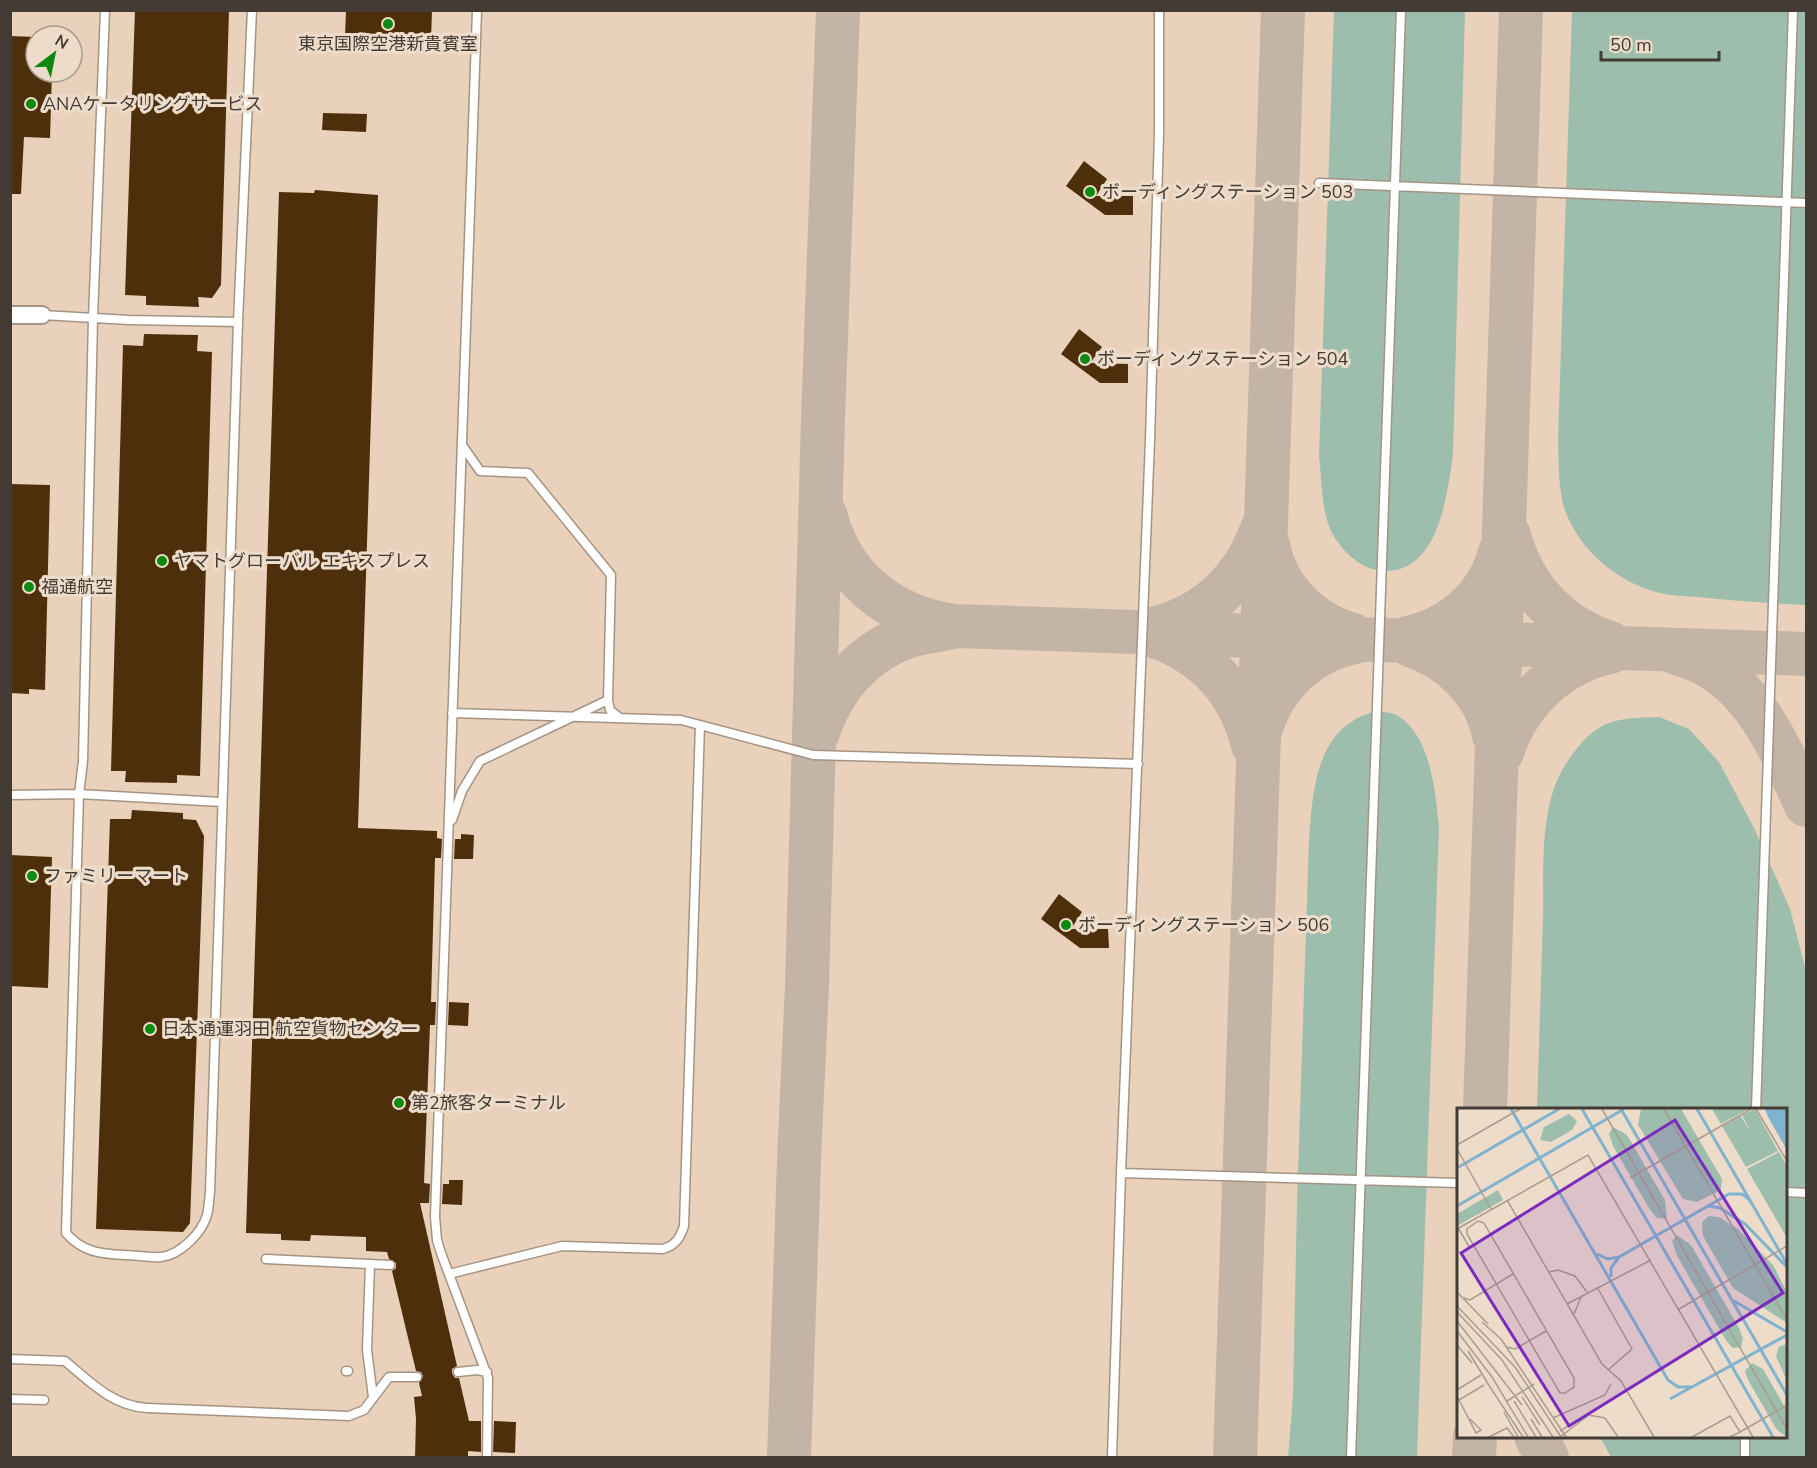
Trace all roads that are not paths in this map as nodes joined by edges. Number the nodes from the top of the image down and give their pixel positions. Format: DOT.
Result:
graph roads {
  1 [pos="105,10"];
  2 [pos="252,10"];
  3 [pos="477,10"];
  4 [pos="1159,10"];
  5 [pos="1401,10"];
  6 [pos="1792,10"];
  7 [pos="1319,183"];
  8 [pos="1395,186"];
  9 [pos="1786,202"];
  10 [pos="1806,202"];
  11 [pos="10,315"];
  12 [pos="42,315"];
  13 [pos="93,318"];
  14 [pos="238,322"];
  15 [pos="462,445"];
  16 [pos="608,700"];
  17 [pos="452,713"];
  18 [pos="574,717"];
  19 [pos="620,718"];
  20 [pos="700,725"];
  21 [pos="1138,764"];
  22 [pos="79,794"];
  23 [pos="10,795"];
  24 [pos="221,802"];
  25 [pos="448,829"];
  26 [pos="1756,1108"];
  27 [pos="1121,1173"];
  28 [pos="1360,1180"];
  29 [pos="1457,1183"];
  30 [pos="1787,1192"];
  31 [pos="1806,1193"];
  32 [pos="266,1258"];
  33 [pos="370,1264"];
  34 [pos="390,1265"];
  35 [pos="449,1274"];
  36 [pos="10,1359"];
  37 [pos="458,1372"];
  38 [pos="487,1372"];
  39 [pos="417,1377"];
  40 [pos="373,1397"];
  41 [pos="10,1399"];
  42 [pos="44,1400"];
  43 [pos="1745,1438"];
  44 [pos="487,1458"];
  45 [pos="1112,1458"];
  46 [pos="1351,1458"];
  47 [pos="1744,1458"];
  1 -- 13 [label="lane"];
  2 -- 14 [label="lane"];
  3 -- 15 [label="lane"];
  4 -- 21 [label="lane"];
  5 -- 8 [label="lane"];
  6 -- 9 [label="lane"];
  7 -- 8 [label="lane"];
  8 -- 9 [label="lane"];
  8 -- 28 [label="lane"];
  9 -- 10 [label="lane"];
  9 -- 26 [label="lane"];
  11 -- 12 [label="street"];
  12 -- 13 [label="lane"];
  13 -- 14 [label="lane"];
  13 -- 22 [label="lane"];
  14 -- 24 [label="lane"];
  15 -- 16 [label="lane"];
  15 -- 17 [label="lane"];
  16 -- 18 [label="lane"];
  16 -- 19 [label="lane"];
  17 -- 18 [label="lane"];
  17 -- 25 [label="lane"];
  18 -- 19 [label="lane"];
  18 -- 25 [label="lane"];
  19 -- 20 [label="lane"];
  20 -- 21 [label="lane"];
  20 -- 35 [label="lane"];
  21 -- 27 [label="lane"];
  22 -- 23 [label="lane"];
  22 -- 24 [label="lane"];
  22 -- 24 [label="lane"];
  25 -- 35 [label="lane"];
  27 -- 28 [label="lane"];
  27 -- 45 [label="lane"];
  28 -- 29 [label="lane"];
  28 -- 46 [label="lane"];
  30 -- 31 [label="lane"];
  32 -- 33 [label="lane"];
  33 -- 34 [label="lane"];
  33 -- 40 [label="lane"];
  35 -- 38 [label="lane"];
  36 -- 40 [label="lane"];
  37 -- 38 [label="lane"];
  38 -- 44 [label="lane"];
  39 -- 40 [label="lane"];
  41 -- 42 [label="lane"];
  43 -- 47 [label="lane"];
}
